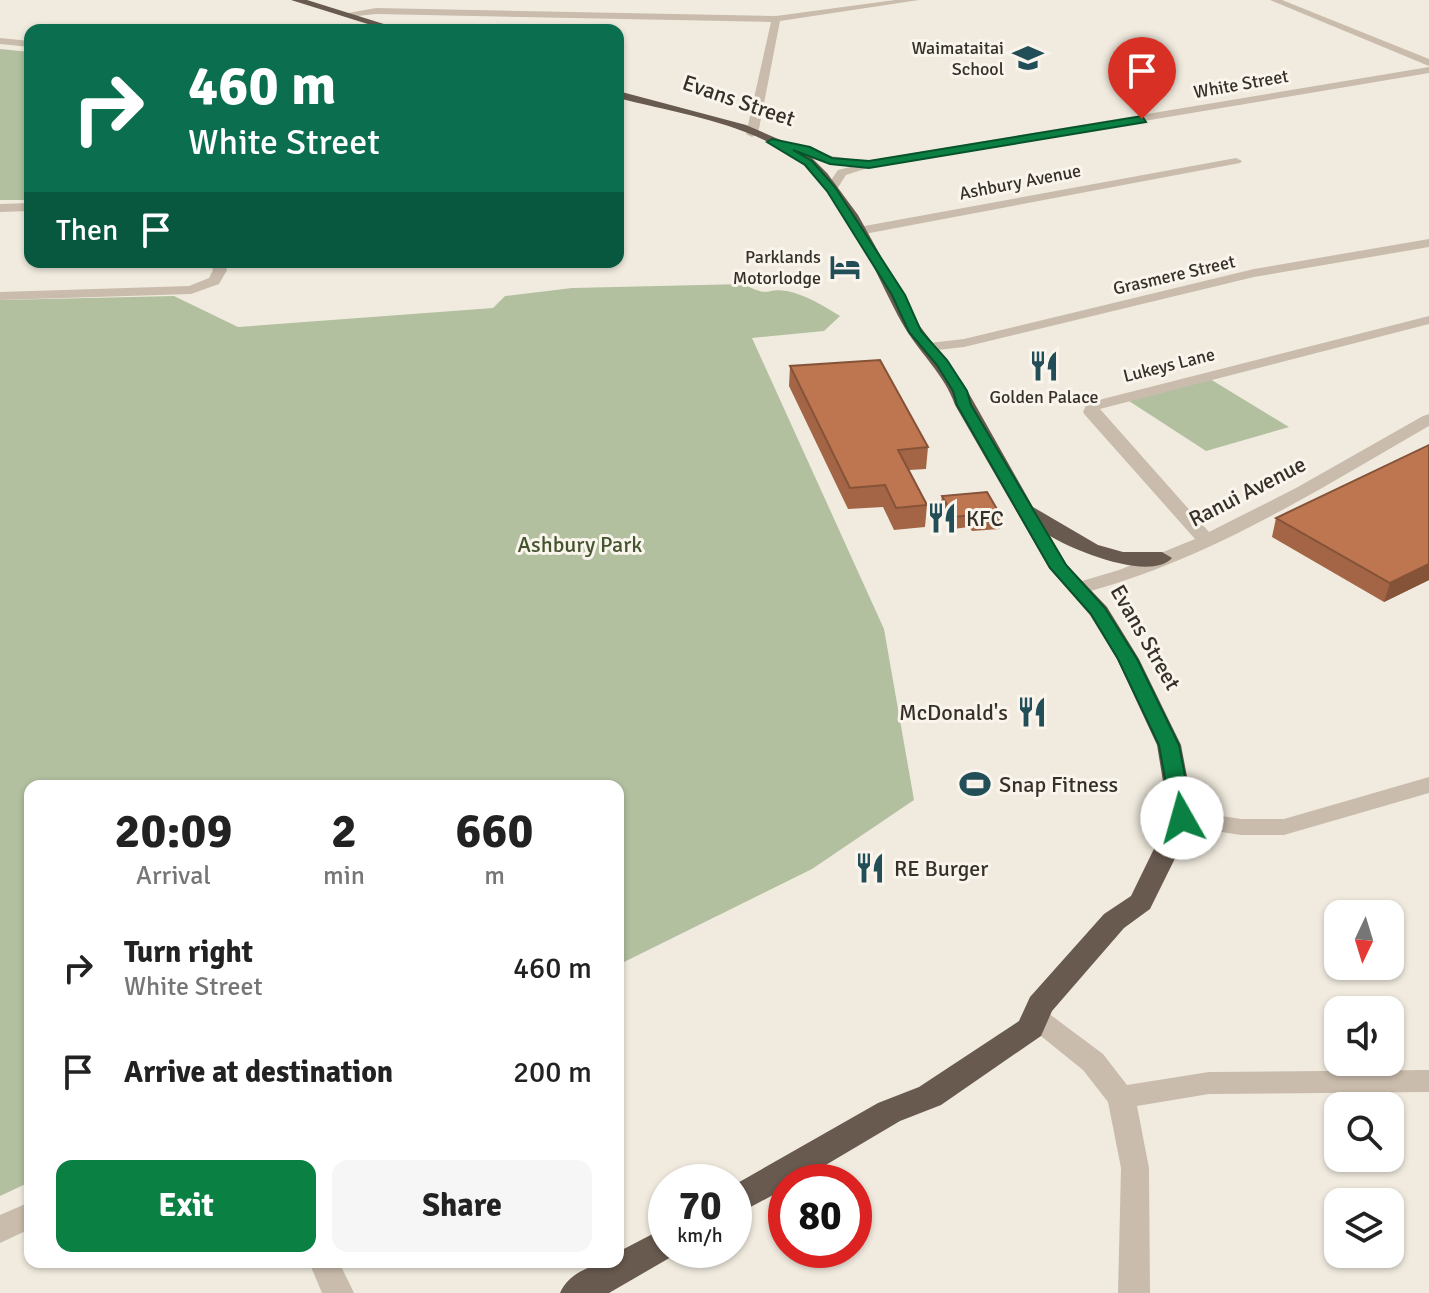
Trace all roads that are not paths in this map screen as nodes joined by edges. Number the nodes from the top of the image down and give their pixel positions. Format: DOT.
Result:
graph roads {
  1 [pos="296,0"];
  2 [pos="705,0"];
  3 [pos="915,0"];
  4 [pos="1274,0"];
  5 [pos="347,14"];
  6 [pos="702,17"];
  7 [pos="776,19"];
  8 [pos="379,24"];
  9 [pos="0,41"];
  10 [pos="24,43"];
  11 [pos="0,47"];
  12 [pos="24,49"];
  13 [pos="1429,63"];
  14 [pos="1429,70"];
  15 [pos="624,96"];
  16 [pos="752,134"];
  17 [pos="772,142"];
  18 [pos="1236,161"];
  19 [pos="869,164"];
  20 [pos="831,189"];
  21 [pos="24,207"];
  22 [pos="0,208"];
  23 [pos="859,231"];
  24 [pos="1429,243"];
  25 [pos="219,268"];
  26 [pos="0,296"];
  27 [pos="1429,320"];
  28 [pos="929,347"];
  29 [pos="1429,419"];
  30 [pos="1028,511"];
  31 [pos="1206,540"];
  32 [pos="1162,558"];
  33 [pos="1079,588"];
  34 [pos="1429,785"];
  35 [pos="1182,818"];
  36 [pos="1035,1017"];
  37 [pos="1429,1081"];
  38 [pos="1121,1098"];
  39 [pos="752,1192"];
  40 [pos="24,1218"];
  41 [pos="0,1229"];
  42 [pos="648,1252"];
  43 [pos="624,1266"];
  44 [pos="327,1268"];
  45 [pos="621,1268"];
  46 [pos="338,1293"];
  47 [pos="577,1293"];
  48 [pos="1134,1293"];
  1 -- 5 [label="highway"];
  2 -- 6 [label="street"];
  3 -- 7 [label="street"];
  4 -- 13 [label="street"];
  5 -- 6 [label="street"];
  5 -- 8 [label="highway"];
  6 -- 7 [label="street"];
  7 -- 16 [label="street"];
  9 -- 10 [label="street"];
  11 -- 12 [label="street"];
  14 -- 19 [label="street, White Street"];
  15 -- 16 [label="highway, Evans Street"];
  16 -- 17 [label="highway, Evans Street"];
  17 -- 19 [label="street, White Street"];
  17 -- 20 [label="highway, Evans Street"];
  18 -- 23 [label="street, Ashbury Avenue"];
  19 -- 20 [label="street, White Street"];
  20 -- 23 [label="highway, Evans Street"];
  21 -- 22 [label="street"];
  23 -- 28 [label="highway, Evans Street"];
  24 -- 28 [label="street, Grasmere Street"];
  25 -- 26 [label="street"];
  27 -- 31 [label="street, Lukeys Lane"];
  28 -- 30 [label="highway, Evans Street"];
  29 -- 31 [label="street, Ranui Avenue"];
  30 -- 32 [label="highway"];
  30 -- 33 [label="highway, Evans Street"];
  31 -- 32 [label="street, Ranui Avenue"];
  32 -- 33 [label="street, Ranui Avenue"];
  33 -- 35 [label="highway, Evans Street"];
  34 -- 35 [label="street"];
  35 -- 36 [label="highway"];
  36 -- 38 [label="street"];
  36 -- 39 [label="highway"];
  37 -- 38 [label="street"];
  38 -- 48 [label="street"];
  40 -- 41 [label="street"];
  42 -- 43 [label="highway"];
  44 -- 46 [label="street"];
  45 -- 47 [label="highway"];
}
